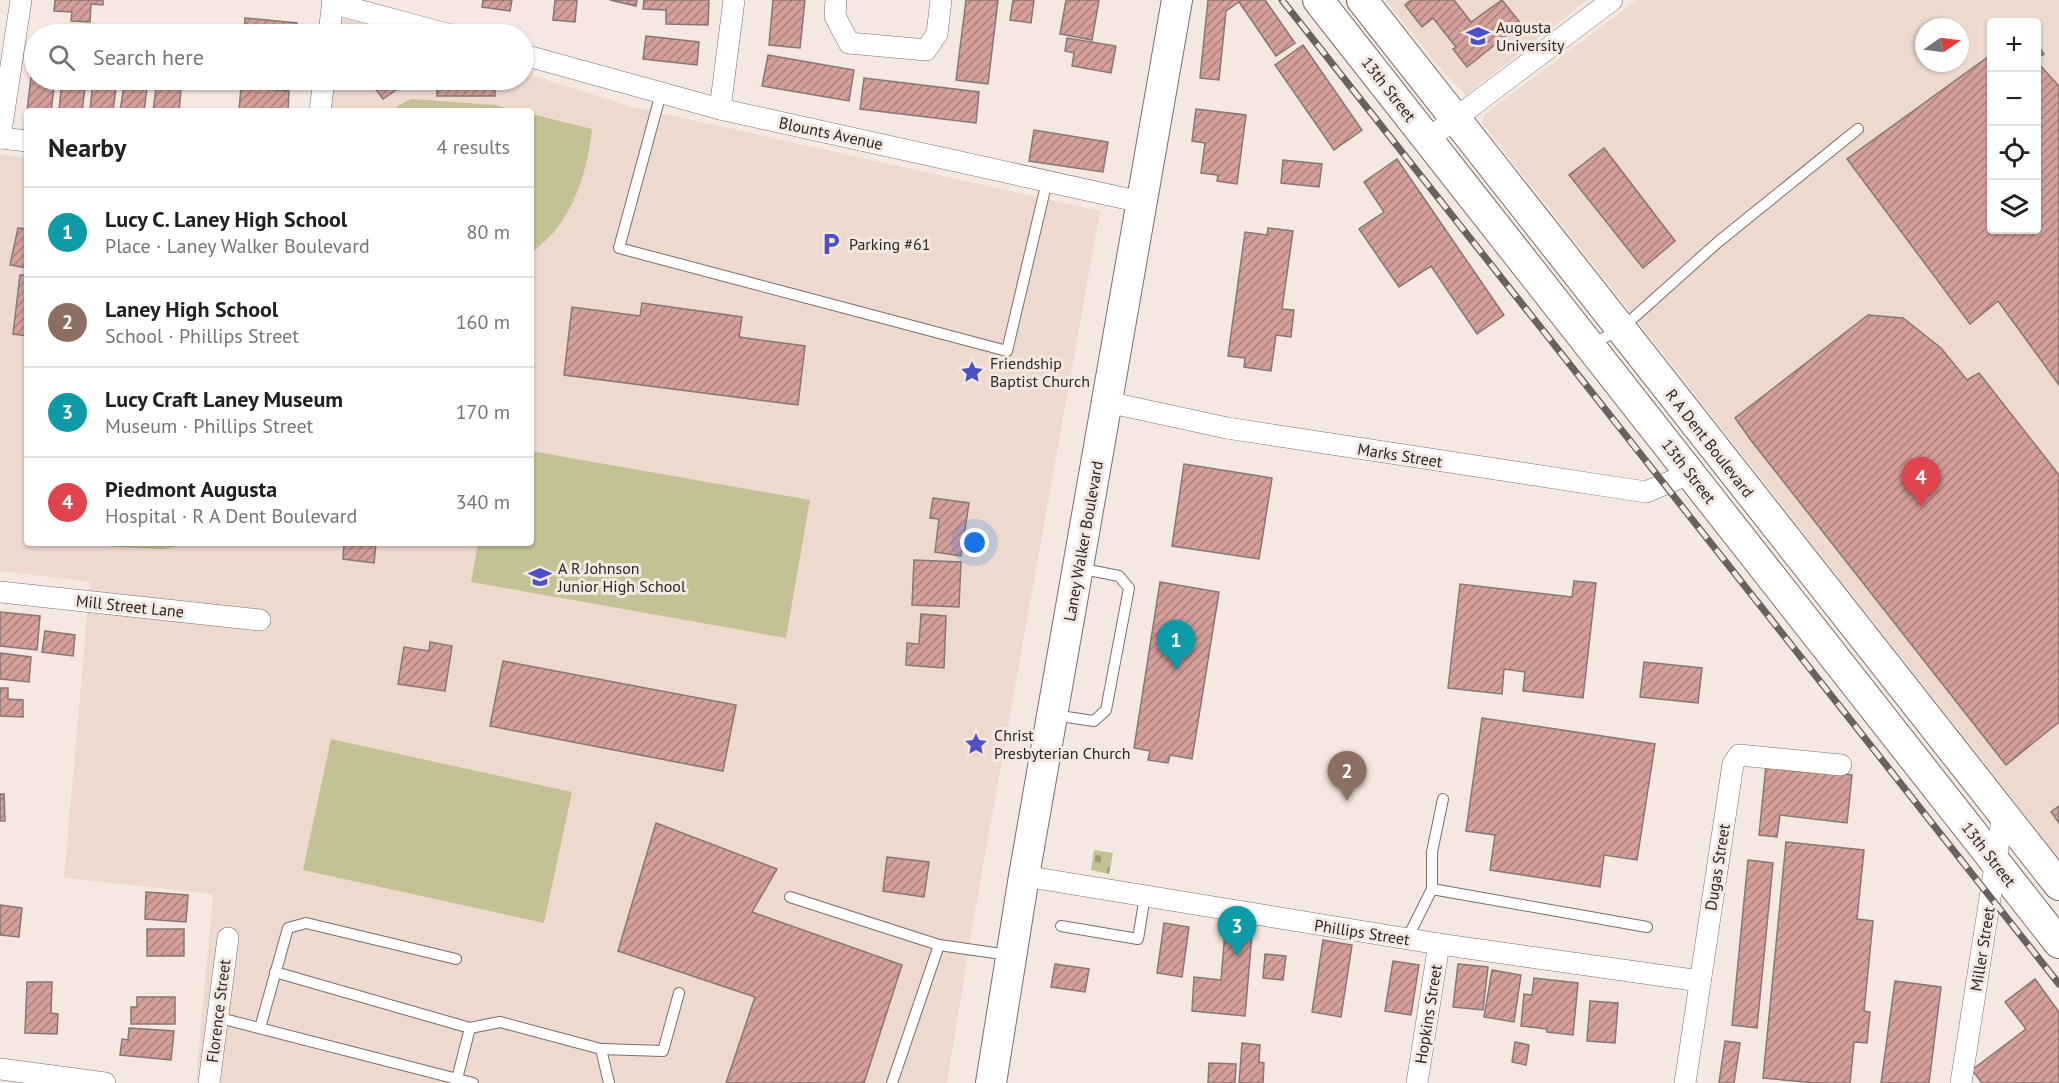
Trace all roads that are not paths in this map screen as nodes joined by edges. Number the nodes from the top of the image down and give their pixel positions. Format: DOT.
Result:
graph roads {
  1 [pos="21,0"];
  2 [pos="734,0"];
  3 [pos="836,0"];
  4 [pos="941,0"];
  5 [pos="1176,0"];
  6 [pos="1318,0"];
  7 [pos="1362,0"];
  8 [pos="1612,0"];
  9 [pos="333,2"];
  10 [pos="330,24"];
  11 [pos="411,24"];
  12 [pos="534,58"];
  13 [pos="323,90"];
  14 [pos="661,93"];
  15 [pos="320,108"];
  16 [pos="720,109"];
  17 [pos="1455,119"];
  18 [pos="1858,129"];
  19 [pos="0,138"];
  20 [pos="1428,139"];
  21 [pos="24,141"];
  22 [pos="1047,181"];
  23 [pos="1141,202"];
  24 [pos="1621,329"];
  25 [pos="1590,345"];
  26 [pos="1107,402"];
  27 [pos="1690,472"];
  28 [pos="1078,568"];
  29 [pos="0,592"];
  30 [pos="260,620"];
  31 [pos="1053,715"];
  32 [pos="1841,765"];
  33 [pos="1443,799"];
  34 [pos="2003,815"];
  35 [pos="1996,863"];
  36 [pos="1024,876"];
  37 [pos="2059,885"];
  38 [pos="1432,889"];
  39 [pos="1145,896"];
  40 [pos="790,897"];
  41 [pos="1061,926"];
  42 [pos="1647,927"];
  43 [pos="228,938"];
  44 [pos="1407,939"];
  45 [pos="2059,943"];
  46 [pos="1438,944"];
  47 [pos="939,945"];
  48 [pos="1012,955"];
  49 [pos="456,959"];
  50 [pos="275,972"];
  51 [pos="1700,981"];
  52 [pos="679,993"];
  53 [pos="216,1017"];
  54 [pos="260,1028"];
  55 [pos="470,1028"];
  56 [pos="601,1049"];
  57 [pos="0,1069"];
  58 [pos="456,1081"];
  59 [pos="105,1083"];
  60 [pos="209,1083"];
  61 [pos="473,1083"];
  62 [pos="609,1083"];
  63 [pos="892,1083"];
  64 [pos="990,1083"];
  65 [pos="1417,1083"];
  66 [pos="1685,1083"];
  67 [pos="1962,1083"];
  1 -- 19 [label="street"];
  2 -- 16 [label="street"];
  3 -- 4 [label="street"];
  5 -- 23 [label="main road, Laney Walker Boulevard"];
  6 -- 20 [label="main road, 13th Street"];
  7 -- 17 [label="main road, R A Dent Boulevard"];
  8 -- 17 [label="street"];
  9 -- 10 [label="street"];
  9 -- 11 [label="street"];
  12 -- 14 [label="street, Blounts Avenue"];
  13 -- 15 [label="street"];
  14 -- 16 [label="street, Blounts Avenue"];
  14 -- 22 [label="lane"];
  16 -- 22 [label="street, Blounts Avenue"];
  17 -- 20 [label="street"];
  17 -- 24 [label="main road, R A Dent Boulevard"];
  18 -- 24 [label="lane"];
  19 -- 21 [label="street"];
  20 -- 25 [label="main road, 13th Street"];
  22 -- 23 [label="street, Blounts Avenue"];
  23 -- 26 [label="main road, Laney Walker Boulevard"];
  24 -- 25 [label="lane"];
  24 -- 34 [label="main road, R A Dent Boulevard"];
  25 -- 27 [label="main road, 13th Street"];
  26 -- 27 [label="street, Marks Street"];
  26 -- 28 [label="main road, Laney Walker Boulevard"];
  27 -- 35 [label="main road, 13th Street"];
  28 -- 31 [label="main road, Laney Walker Boulevard"];
  28 -- 31 [label="lane"];
  29 -- 30 [label="street, Mill Street Lane"];
  31 -- 36 [label="main road, Laney Walker Boulevard"];
  32 -- 51 [label="street, Dugas Street"];
  33 -- 38 [label="lane"];
  34 -- 35 [label="street, Miller Street"];
  34 -- 37 [label="main road, R A Dent Boulevard"];
  35 -- 45 [label="main road, 13th Street"];
  35 -- 67 [label="street, Miller Street"];
  36 -- 39 [label="street, Phillips Street"];
  36 -- 48 [label="main road, Laney Walker Boulevard"];
  38 -- 42 [label="lane"];
  38 -- 44 [label="lane"];
  39 -- 41 [label="lane"];
  39 -- 44 [label="street, Phillips Street"];
  40 -- 47 [label="lane"];
  43 -- 53 [label="street, Florence Street"];
  44 -- 46 [label="street, Phillips Street"];
  46 -- 51 [label="street, Phillips Street"];
  46 -- 65 [label="street, Hopkins Street"];
  47 -- 48 [label="lane"];
  47 -- 63 [label="lane"];
  48 -- 64 [label="main road, Laney Walker Boulevard"];
  49 -- 50 [label="lane"];
  50 -- 54 [label="lane"];
  50 -- 55 [label="lane"];
  51 -- 66 [label="street, Dugas Street"];
  52 -- 56 [label="lane"];
  53 -- 54 [label="lane"];
  53 -- 60 [label="street, Florence Street"];
  54 -- 58 [label="lane"];
  55 -- 56 [label="lane"];
  55 -- 58 [label="lane"];
  56 -- 62 [label="lane"];
  57 -- 59 [label="street"];
  58 -- 61 [label="lane"];
}
